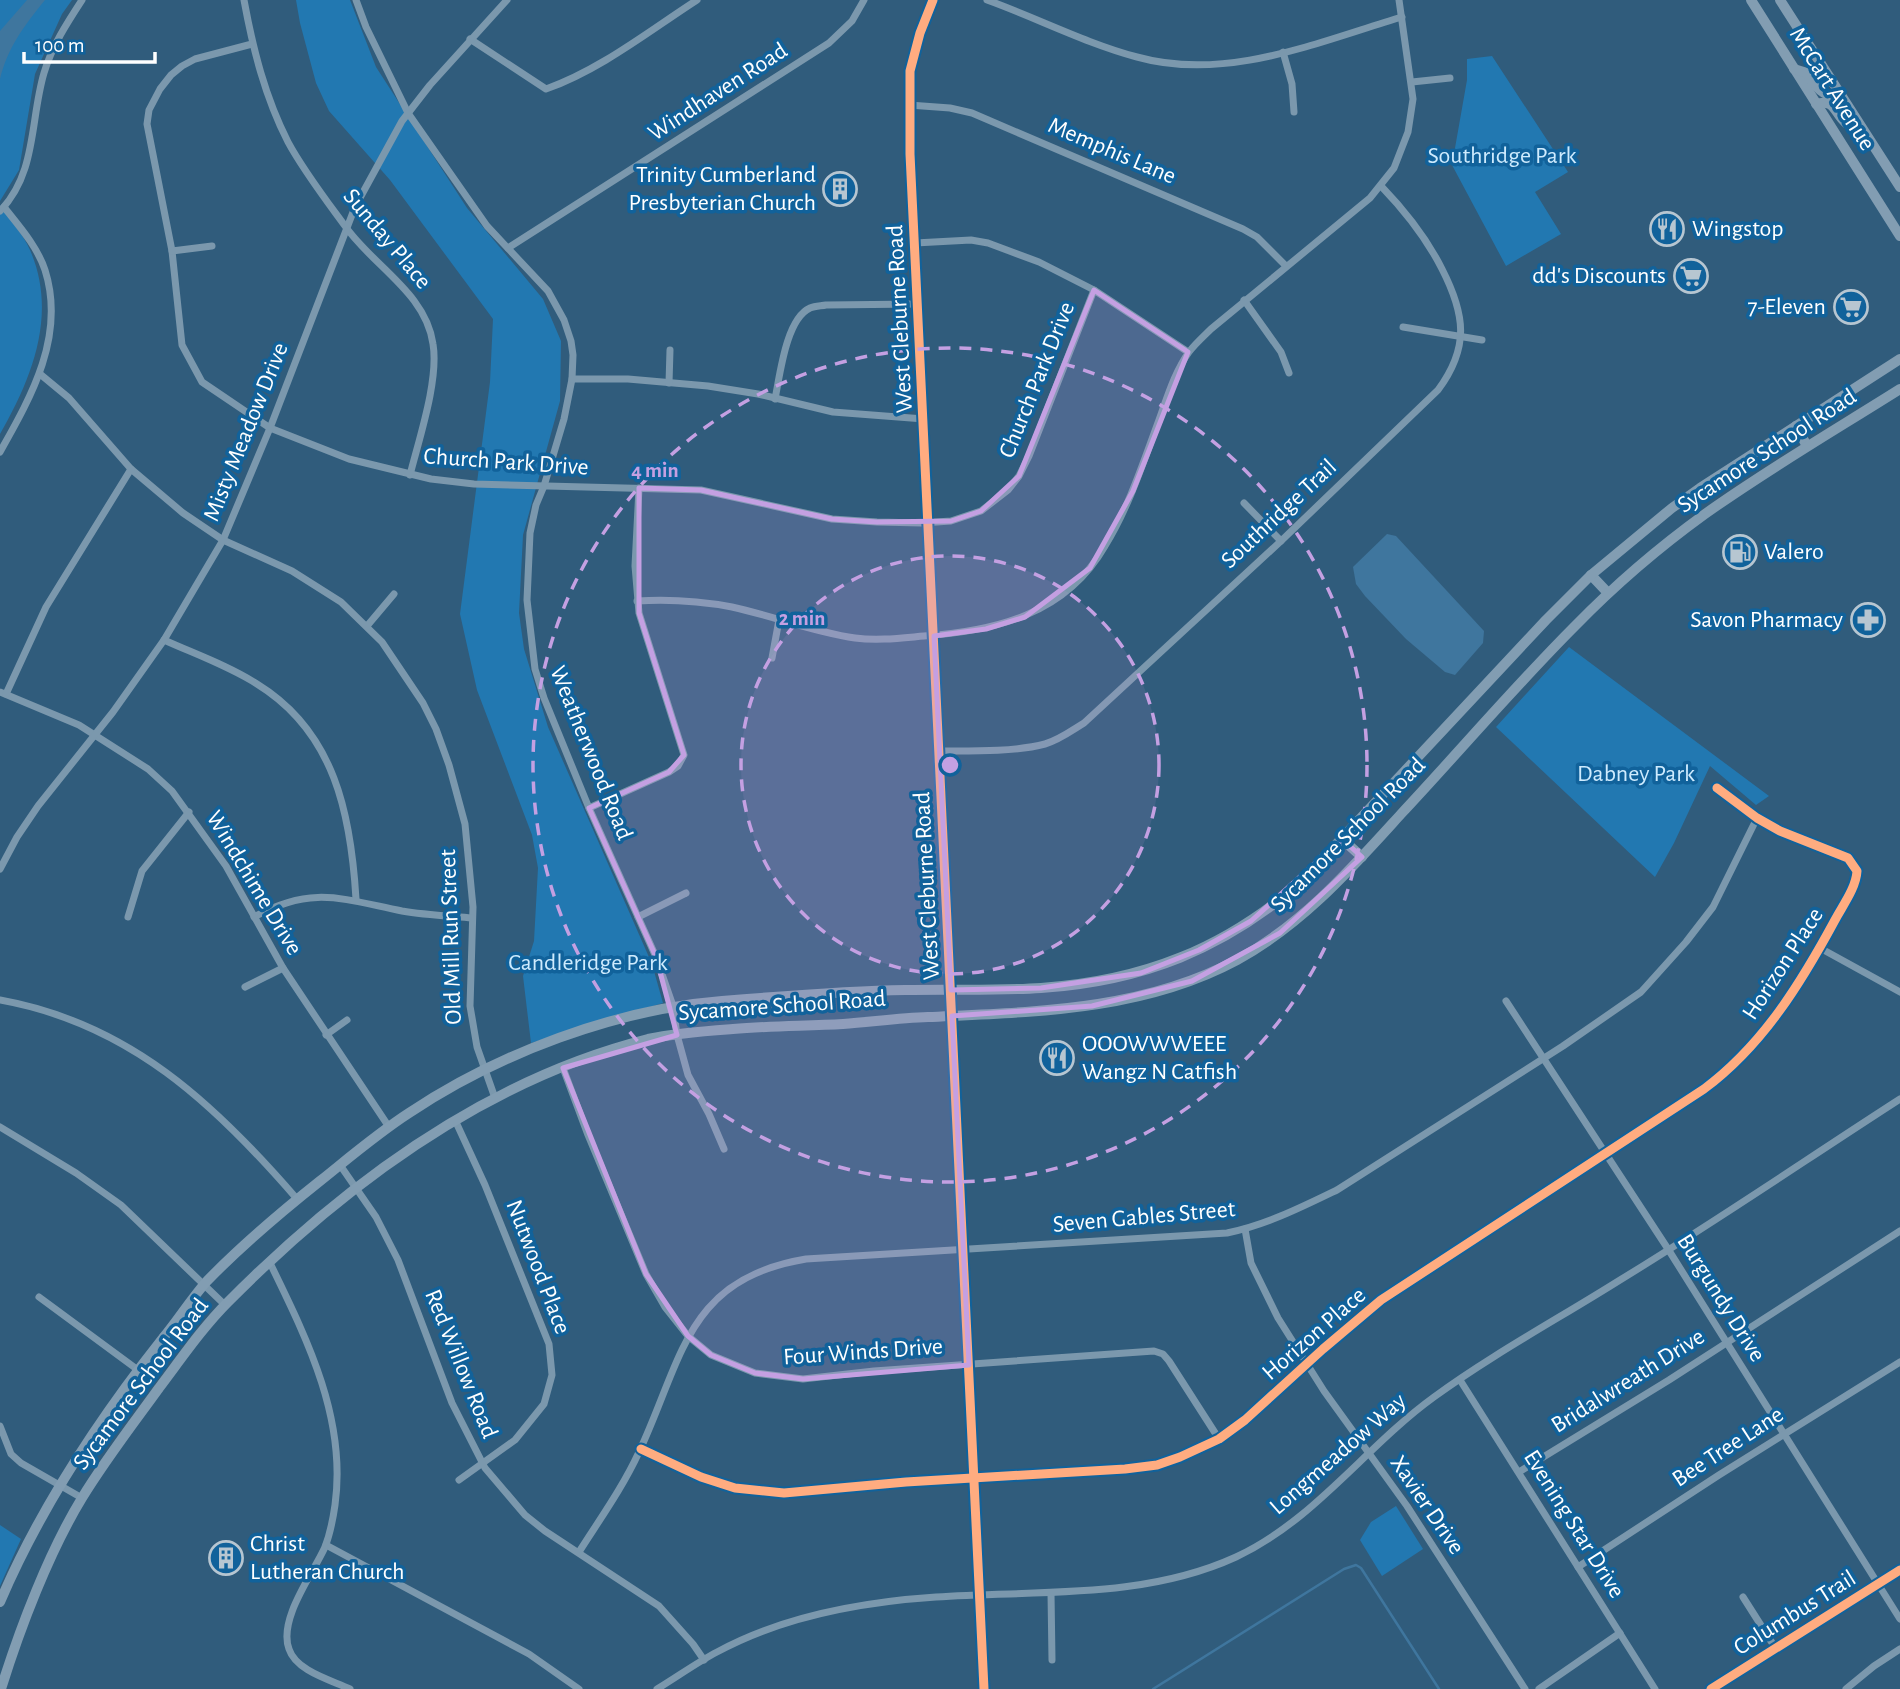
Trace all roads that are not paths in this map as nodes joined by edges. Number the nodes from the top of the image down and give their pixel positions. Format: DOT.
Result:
graph roads {
  1 [pos="82,0"];
  2 [pos="244,0"];
  3 [pos="356,0"];
  4 [pos="507,0"];
  5 [pos="697,0"];
  6 [pos="864,0"];
  7 [pos="933,0"];
  8 [pos="987,0"];
  9 [pos="1399,0"];
  10 [pos="1751,0"];
  11 [pos="1780,0"];
  12 [pos="1402,18"];
  13 [pos="470,39"];
  14 [pos="253,44"];
  15 [pos="1283,52"];
  16 [pos="1794,69"];
  17 [pos="1450,78"];
  18 [pos="1412,82"];
  19 [pos="1838,91"];
  20 [pos="909,104"];
  21 [pos="1816,104"];
  22 [pos="1294,112"];
  23 [pos="408,113"];
  24 [pos="1863,130"];
  25 [pos="1381,186"];
  26 [pos="1900,187"];
  27 [pos="2,209"];
  28 [pos="346,229"];
  29 [pos="1900,236"];
  30 [pos="915,243"];
  31 [pos="212,246"];
  32 [pos="508,248"];
  33 [pos="172,251"];
  34 [pos="1285,265"];
  35 [pos="1094,290"];
  36 [pos="1244,300"];
  37 [pos="919,304"];
  38 [pos="1403,327"];
  39 [pos="1461,336"];
  40 [pos="1482,340"];
  41 [pos="670,350"];
  42 [pos="1188,352"];
  43 [pos="1900,359"];
  44 [pos="1289,373"];
  45 [pos="40,374"];
  46 [pos="572,379"];
  47 [pos="669,383"];
  48 [pos="1900,389"];
  49 [pos="775,399"];
  50 [pos="924,419"];
  51 [pos="1796,426"];
  52 [pos="270,428"];
  53 [pos="1807,446"];
  54 [pos="0,452"];
  55 [pos="131,469"];
  56 [pos="410,475"];
  57 [pos="544,486"];
  58 [pos="639,488"];
  59 [pos="1244,503"];
  60 [pos="929,522"];
  61 [pos="223,540"];
  62 [pos="1281,541"];
  63 [pos="1591,575"];
  64 [pos="1608,593"];
  65 [pos="394,594"];
  66 [pos="637,601"];
  67 [pos="779,620"];
  68 [pos="367,626"];
  69 [pos="934,636"];
  70 [pos="164,640"];
  71 [pos="772,658"];
  72 [pos="3,693"];
  73 [pos="93,736"];
  74 [pos="940,751"];
  75 [pos="1717,788"];
  76 [pos="589,808"];
  77 [pos="189,812"];
  78 [pos="1757,818"];
  79 [pos="1342,839"];
  80 [pos="1362,857"];
  81 [pos="0,869"];
  82 [pos="686,893"];
  83 [pos="356,900"];
  84 [pos="128,917"];
  85 [pos="254,917"];
  86 [pos="638,917"];
  87 [pos="472,918"];
  88 [pos="1820,948"];
  89 [pos="283,968"];
  90 [pos="245,987"];
  91 [pos="951,990"];
  92 [pos="1900,992"];
  93 [pos="0,1000"];
  94 [pos="1506,1001"];
  95 [pos="673,1008"];
  96 [pos="952,1016"];
  97 [pos="347,1020"];
  98 [pos="326,1035"];
  99 [pos="677,1035"];
  100 [pos="1544,1058"];
  101 [pos="563,1068"];
  102 [pos="485,1071"];
  103 [pos="495,1098"];
  104 [pos="1900,1099"];
  105 [pos="455,1120"];
  106 [pos="0,1127"];
  107 [pos="389,1127"];
  108 [pos="724,1149"];
  109 [pos="1606,1152"];
  110 [pos="340,1165"];
  111 [pos="357,1188"];
  112 [pos="297,1199"];
  113 [pos="1245,1229"];
  114 [pos="1900,1231"];
  115 [pos="1668,1249"];
  116 [pos="963,1250"];
  117 [pos="270,1263"];
  118 [pos="205,1284"];
  119 [pos="40,1297"];
  120 [pos="225,1305"];
  121 [pos="688,1336"];
  122 [pos="1726,1342"];
  123 [pos="1900,1362"];
  124 [pos="969,1364"];
  125 [pos="1307,1364"];
  126 [pos="138,1370"];
  127 [pos="1460,1380"];
  128 [pos="0,1426"];
  129 [pos="1783,1434"];
  130 [pos="1219,1438"];
  131 [pos="640,1449"];
  132 [pos="1369,1453"];
  133 [pos="483,1463"];
  134 [pos="1518,1472"];
  135 [pos="974,1478"];
  136 [pos="459,1480"];
  137 [pos="60,1486"];
  138 [pos="82,1498"];
  139 [pos="326,1545"];
  140 [pos="579,1552"];
  141 [pos="1578,1567"];
  142 [pos="1900,1570"];
  143 [pos="1878,1584"];
  144 [pos="1051,1593"];
  145 [pos="979,1596"];
  146 [pos="1743,1597"];
  147 [pos="0,1602"];
  148 [pos="1900,1619"];
  149 [pos="1620,1633"];
  150 [pos="1776,1649"];
  151 [pos="1900,1649"];
  152 [pos="5,1660"];
  153 [pos="704,1660"];
  154 [pos="1052,1660"];
  155 [pos="1,1689"];
  156 [pos="350,1689"];
  157 [pos="579,1689"];
  158 [pos="657,1689"];
  159 [pos="984,1689"];
  160 [pos="1525,1689"];
  161 [pos="1539,1689"];
  162 [pos="1655,1689"];
  163 [pos="1711,1689"];
  164 [pos="1846,1689"];
  1 -- 27 [label="street"];
  2 -- 14 [label="street, Sunday Place"];
  3 -- 23 [label="street, Weatherwood Road"];
  4 -- 13 [label="street, Misty Meadow Drive"];
  5 -- 13 [label="street"];
  6 -- 32 [label="street, Windhaven Road"];
  7 -- 20 [label="main road, West Cleburne Road"];
  8 -- 15 [label="street"];
  9 -- 12 [label="street"];
  10 -- 16 [label="main road, McCart Avenue"];
  11 -- 19 [label="main road, McCart Avenue"];
  12 -- 15 [label="street"];
  12 -- 18 [label="street"];
  13 -- 23 [label="street, Misty Meadow Drive"];
  14 -- 28 [label="street, Sunday Place"];
  14 -- 33 [label="street, Church Park Drive"];
  15 -- 22 [label="street"];
  16 -- 19 [label="main road"];
  16 -- 21 [label="main road, McCart Avenue"];
  17 -- 18 [label="street"];
  18 -- 25 [label="street"];
  19 -- 24 [label="main road, McCart Avenue"];
  20 -- 30 [label="main road, West Cleburne Road"];
  20 -- 34 [label="street, Memphis Lane"];
  21 -- 24 [label="main road"];
  21 -- 29 [label="main road, McCart Avenue"];
  23 -- 28 [label="street, Misty Meadow Drive"];
  23 -- 32 [label="street, Weatherwood Road"];
  24 -- 26 [label="main road, McCart Avenue"];
  25 -- 34 [label="street"];
  25 -- 39 [label="street, Southridge Trail"];
  27 -- 45 [label="street"];
  28 -- 52 [label="street, Misty Meadow Drive"];
  28 -- 56 [label="street, Sunday Place"];
  30 -- 35 [label="street"];
  30 -- 37 [label="main road, West Cleburne Road"];
  31 -- 33 [label="street"];
  32 -- 46 [label="street, Weatherwood Road"];
  33 -- 52 [label="street, Church Park Drive"];
  34 -- 36 [label="street"];
  35 -- 42 [label="street"];
  35 -- 60 [label="street, Church Park Drive"];
  36 -- 42 [label="street"];
  36 -- 44 [label="street"];
  37 -- 49 [label="street"];
  37 -- 50 [label="main road, West Cleburne Road"];
  38 -- 39 [label="street"];
  39 -- 40 [label="street"];
  39 -- 62 [label="street, Southridge Trail"];
  41 -- 47 [label="street"];
  42 -- 69 [label="street"];
  43 -- 51 [label="main road, Sycamore School Road"];
  45 -- 54 [label="street"];
  45 -- 55 [label="street, Old Mill Run Street"];
  46 -- 47 [label="street"];
  46 -- 57 [label="street, Weatherwood Road"];
  47 -- 49 [label="street"];
  48 -- 53 [label="main road, Sycamore School Road"];
  49 -- 50 [label="street"];
  50 -- 60 [label="main road, West Cleburne Road"];
  51 -- 53 [label="main road"];
  51 -- 63 [label="main road, Sycamore School Road"];
  52 -- 56 [label="street, Church Park Drive"];
  52 -- 61 [label="street, Misty Meadow Drive"];
  53 -- 64 [label="main road, Sycamore School Road"];
  55 -- 61 [label="street, Old Mill Run Street"];
  55 -- 72 [label="street"];
  56 -- 57 [label="street, Church Park Drive"];
  57 -- 58 [label="street, Church Park Drive"];
  57 -- 76 [label="street, Weatherwood Road"];
  58 -- 60 [label="street, Church Park Drive"];
  58 -- 66 [label="street"];
  59 -- 62 [label="street"];
  60 -- 69 [label="main road, West Cleburne Road"];
  61 -- 68 [label="street, Old Mill Run Street"];
  61 -- 70 [label="street, Misty Meadow Drive"];
  62 -- 74 [label="street, Southridge Trail"];
  63 -- 64 [label="main road"];
  63 -- 79 [label="main road, Sycamore School Road"];
  64 -- 80 [label="main road, Sycamore School Road"];
  65 -- 68 [label="street"];
  66 -- 67 [label="street"];
  66 -- 76 [label="street"];
  67 -- 69 [label="street"];
  67 -- 71 [label="street"];
  68 -- 87 [label="street, Old Mill Run Street"];
  69 -- 74 [label="main road, West Cleburne Road"];
  70 -- 73 [label="street, Misty Meadow Drive"];
  70 -- 83 [label="street"];
  72 -- 73 [label="street, Windchime Drive"];
  73 -- 77 [label="street, Windchime Drive"];
  73 -- 81 [label="street, Misty Meadow Drive"];
  74 -- 91 [label="main road, West Cleburne Road"];
  75 -- 78 [label="street"];
  76 -- 86 [label="street, Weatherwood Road"];
  77 -- 84 [label="street"];
  77 -- 85 [label="street, Windchime Drive"];
  78 -- 88 [label="street, Horizon Place"];
  78 -- 100 [label="street, Seven Gables Street"];
  79 -- 80 [label="main road"];
  79 -- 91 [label="main road, Sycamore School Road"];
  80 -- 96 [label="main road, Sycamore School Road"];
  82 -- 86 [label="street"];
  83 -- 85 [label="street"];
  83 -- 87 [label="street"];
  85 -- 89 [label="street, Windchime Drive"];
  86 -- 95 [label="street, Weatherwood Road"];
  87 -- 102 [label="street, Old Mill Run Street"];
  88 -- 92 [label="street"];
  88 -- 109 [label="street, Horizon Place"];
  89 -- 90 [label="street"];
  89 -- 98 [label="street, Windchime Drive"];
  91 -- 95 [label="main road, Sycamore School Road"];
  91 -- 96 [label="main road, West Cleburne Road"];
  93 -- 112 [label="street"];
  94 -- 100 [label="street, Burgundy Drive"];
  95 -- 99 [label="street, Weatherwood Road"];
  95 -- 102 [label="main road, Sycamore School Road"];
  96 -- 99 [label="main road, Sycamore School Road"];
  96 -- 116 [label="main road, West Cleburne Road"];
  97 -- 98 [label="street"];
  98 -- 107 [label="street, Windchime Drive"];
  99 -- 101 [label="main road, Sycamore School Road"];
  99 -- 108 [label="street, Weatherwood Road"];
  100 -- 109 [label="street, Burgundy Drive"];
  100 -- 113 [label="street, Seven Gables Street"];
  101 -- 103 [label="main road, Sycamore School Road"];
  101 -- 121 [label="street, Four Winds Drive"];
  102 -- 103 [label="street, Old Mill Run Street"];
  102 -- 107 [label="main road, Sycamore School Road"];
  103 -- 105 [label="main road, Sycamore School Road"];
  104 -- 115 [label="street, Longmeadow Way"];
  105 -- 111 [label="main road, Sycamore School Road"];
  105 -- 133 [label="street, Nutwood Place"];
  106 -- 118 [label="street"];
  107 -- 110 [label="main road, Sycamore School Road"];
  109 -- 115 [label="street, Burgundy Drive"];
  109 -- 125 [label="street, Horizon Place"];
  110 -- 111 [label="street, Red Willow Road"];
  110 -- 112 [label="main road, Sycamore School Road"];
  111 -- 117 [label="main road, Sycamore School Road"];
  111 -- 133 [label="street, Red Willow Road"];
  112 -- 118 [label="main road, Sycamore School Road"];
  113 -- 116 [label="street, Seven Gables Street"];
  113 -- 125 [label="street, Xavier Drive"];
  114 -- 122 [label="street, Bridalwreath Drive"];
  115 -- 122 [label="street, Burgundy Drive"];
  115 -- 127 [label="street, Longmeadow Way"];
  116 -- 121 [label="street, Seven Gables Street"];
  116 -- 124 [label="main road, West Cleburne Road"];
  117 -- 120 [label="main road, Sycamore School Road"];
  117 -- 139 [label="street"];
  118 -- 120 [label="street"];
  118 -- 126 [label="main road, Sycamore School Road"];
  119 -- 126 [label="street"];
  120 -- 138 [label="main road, Sycamore School Road"];
  121 -- 124 [label="street, Four Winds Drive"];
  121 -- 131 [label="street, Seven Gables Street"];
  122 -- 129 [label="street, Burgundy Drive"];
  122 -- 134 [label="street, Bridalwreath Drive"];
  123 -- 129 [label="street, Bee Tree Lane"];
  124 -- 130 [label="street, Four Winds Drive"];
  124 -- 135 [label="main road, West Cleburne Road"];
  125 -- 130 [label="street, Horizon Place"];
  125 -- 132 [label="street, Xavier Drive"];
  126 -- 137 [label="main road, Sycamore School Road"];
  127 -- 132 [label="street, Longmeadow Way"];
  127 -- 134 [label="street, Evening Star Drive"];
  128 -- 137 [label="street"];
  129 -- 141 [label="street, Bee Tree Lane"];
  129 -- 143 [label="street, Burgundy Drive"];
  130 -- 135 [label="street, Horizon Place"];
  131 -- 135 [label="street, Horizon Place"];
  131 -- 140 [label="street, Seven Gables Street"];
  132 -- 144 [label="street, Longmeadow Way"];
  132 -- 160 [label="street, Xavier Drive"];
  133 -- 136 [label="street, Nutwood Place"];
  133 -- 140 [label="street, Red Willow Road"];
  134 -- 141 [label="street, Evening Star Drive"];
  135 -- 145 [label="main road, West Cleburne Road"];
  137 -- 138 [label="street"];
  137 -- 147 [label="main road, Sycamore School Road"];
  138 -- 152 [label="main road, Sycamore School Road"];
  139 -- 156 [label="street"];
  139 -- 157 [label="street"];
  140 -- 153 [label="street, Red Willow Road"];
  141 -- 149 [label="street, Evening Star Drive"];
  142 -- 143 [label="main road, Columbus Trail"];
  143 -- 148 [label="street, Burgundy Drive"];
  143 -- 150 [label="main road, Columbus Trail"];
  144 -- 145 [label="street, Longmeadow Way"];
  144 -- 154 [label="street"];
  145 -- 153 [label="street, Longmeadow Way"];
  145 -- 159 [label="main road, West Cleburne Road"];
  146 -- 150 [label="street"];
  149 -- 161 [label="street"];
  149 -- 162 [label="street, Evening Star Drive"];
  150 -- 163 [label="main road, Columbus Trail"];
  151 -- 164 [label="street"];
  152 -- 155 [label="main road, Sycamore School Road"];
  153 -- 158 [label="street, Longmeadow Way"];
}
